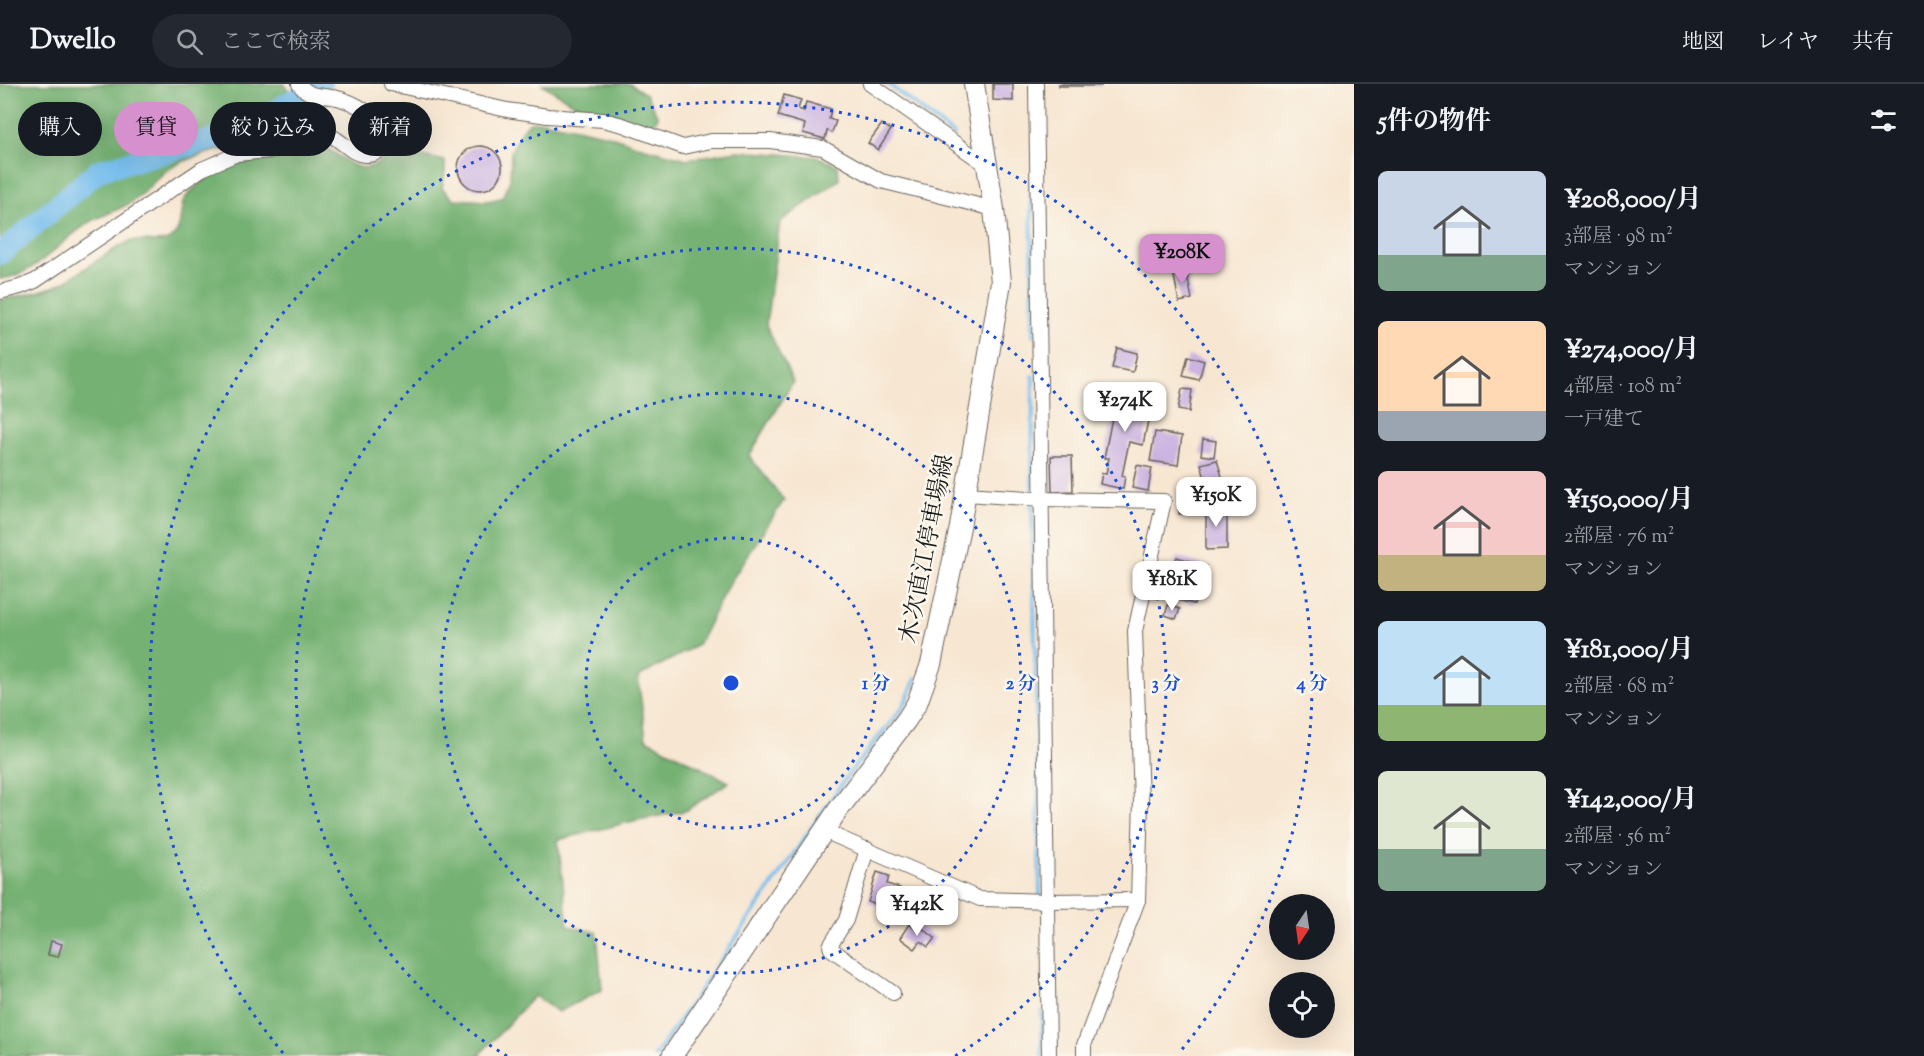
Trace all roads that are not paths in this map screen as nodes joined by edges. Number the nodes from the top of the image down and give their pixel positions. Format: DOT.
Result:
graph roads {
  1 [pos="298,84"];
  2 [pos="391,84"];
  3 [pos="870,84"];
  4 [pos="974,84"];
  5 [pos="1036,84"];
  6 [pos="987,166"];
  7 [pos="994,209"];
  8 [pos="0,292"];
  9 [pos="966,494"];
  10 [pos="1042,499"];
  11 [pos="824,831"];
  12 [pos="867,849"];
  13 [pos="1138,900"];
  14 [pos="1047,901"];
  15 [pos="893,993"];
  16 [pos="672,1056"];
  17 [pos="1049,1056"];
  18 [pos="1084,1056"];
  1 -- 8 [label="street"];
  2 -- 7 [label="street"];
  3 -- 6 [label="street"];
  4 -- 6 [label="main road, 木次直江停車場線"];
  5 -- 10 [label="street"];
  6 -- 7 [label="main road, 木次直江停車場線"];
  7 -- 9 [label="main road, 木次直江停車場線"];
  9 -- 10 [label="street"];
  9 -- 11 [label="main road, 木次直江停車場線"];
  10 -- 13 [label="street"];
  10 -- 14 [label="street"];
  11 -- 12 [label="street"];
  11 -- 16 [label="main road, 木次直江停車場線"];
  12 -- 14 [label="street"];
  12 -- 15 [label="street"];
  13 -- 14 [label="street"];
  13 -- 18 [label="street"];
  14 -- 17 [label="street"];
}
